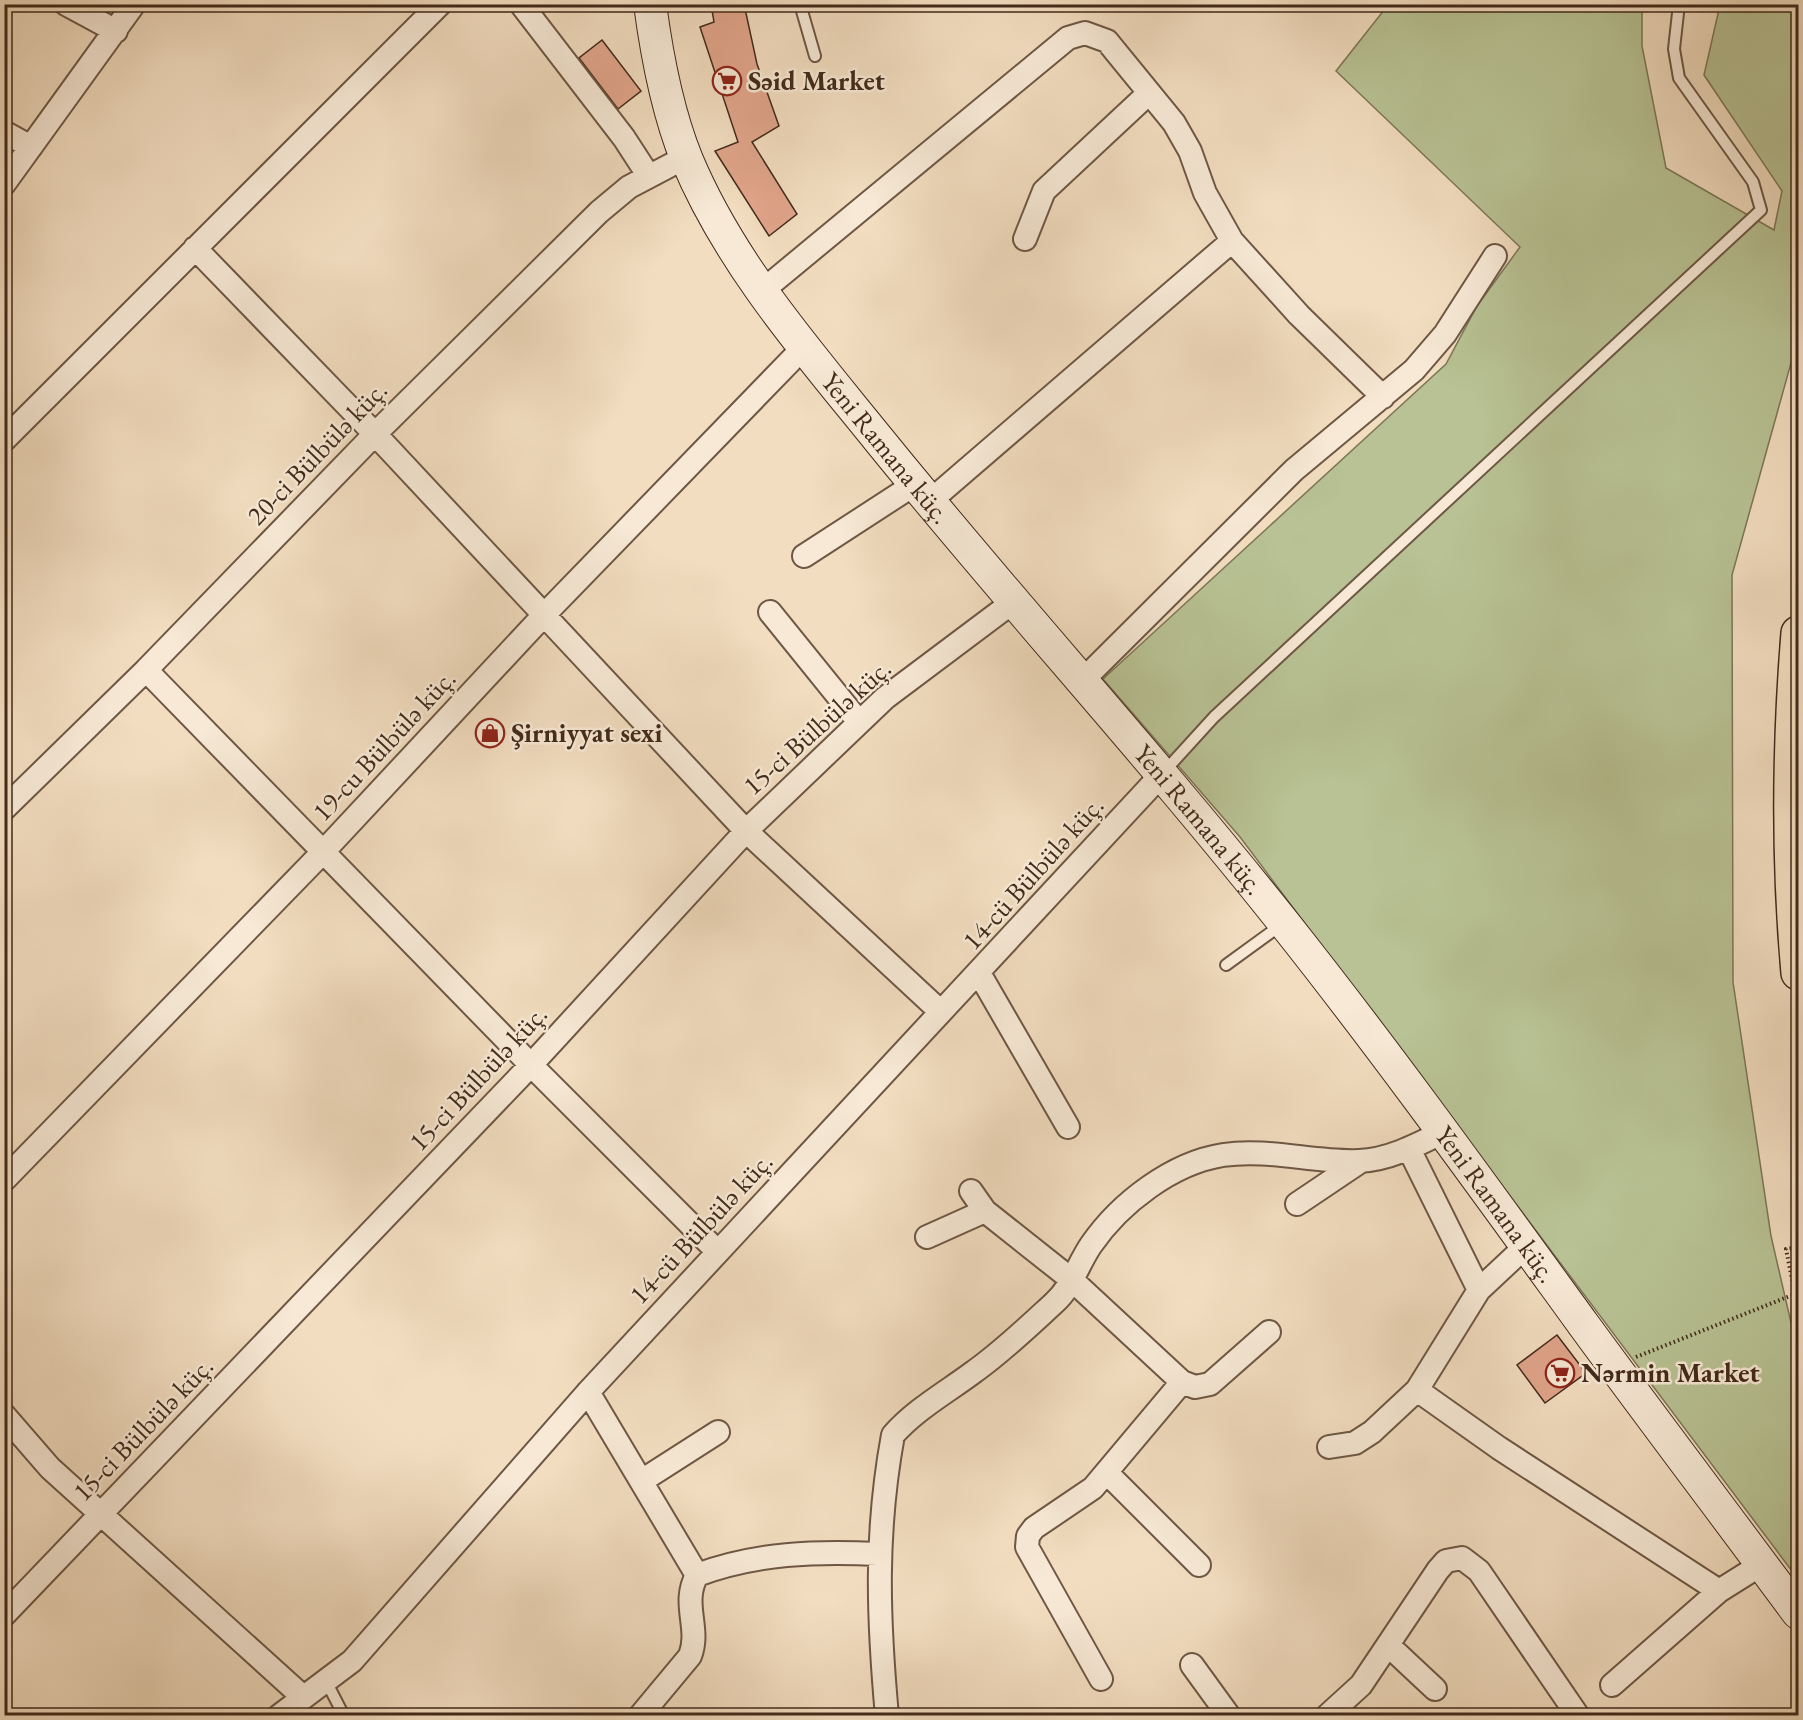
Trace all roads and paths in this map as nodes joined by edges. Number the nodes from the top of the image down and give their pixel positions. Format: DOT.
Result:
graph roads {
  1 [pos="66,4"];
  2 [pos="134,4"];
  3 [pos="440,4"];
  4 [pos="521,4"];
  5 [pos="650,4"];
  6 [pos="800,4"];
  7 [pos="1679,4"];
  8 [pos="116,31"];
  9 [pos="815,56"];
  10 [pos="1149,93"];
  11 [pos="4,132"];
  12 [pos="31,147"];
  13 [pos="686,157"];
  14 [pos="648,175"];
  15 [pos="4,184"];
  16 [pos="1025,239"];
  17 [pos="1232,241"];
  18 [pos="195,248"];
  19 [pos="1495,256"];
  20 [pos="762,291"];
  21 [pos="804,347"];
  22 [pos="1383,397"];
  23 [pos="375,434"];
  24 [pos="4,440"];
  25 [pos="922,493"];
  26 [pos="804,556"];
  27 [pos="1013,602"];
  28 [pos="770,612"];
  29 [pos="544,615"];
  30 [pos="1798,633"];
  31 [pos="146,670"];
  32 [pos="1082,681"];
  33 [pos="859,722"];
  34 [pos="1162,774"];
  35 [pos="4,809"];
  36 [pos="746,831"];
  37 [pos="322,852"];
  38 [pos="1284,923"];
  39 [pos="1226,965"];
  40 [pos="1798,973"];
  41 [pos="980,974"];
  42 [pos="941,1012"];
  43 [pos="531,1065"];
  44 [pos="1068,1127"];
  45 [pos="1445,1131"];
  46 [pos="1409,1149"];
  47 [pos="1361,1161"];
  48 [pos="4,1180"];
  49 [pos="971,1191"];
  50 [pos="1297,1204"];
  51 [pos="985,1212"];
  52 [pos="927,1237"];
  53 [pos="1526,1246"];
  54 [pos="1798,1246"];
  55 [pos="717,1251"];
  56 [pos="1072,1280"];
  57 [pos="1479,1290"];
  58 [pos="1269,1332"];
  59 [pos="1614,1366"];
  60 [pos="1182,1382"];
  61 [pos="1417,1390"];
  62 [pos="588,1392"];
  63 [pos="4,1415"];
  64 [pos="718,1432"];
  65 [pos="1329,1447"];
  66 [pos="1107,1473"];
  67 [pos="643,1480"];
  68 [pos="101,1514"];
  69 [pos="878,1554"];
  70 [pos="1762,1564"];
  71 [pos="1198,1565"];
  72 [pos="698,1575"];
  73 [pos="1719,1591"];
  74 [pos="1798,1614"];
  75 [pos="4,1615"];
  76 [pos="1388,1645"];
  77 [pos="1192,1665"];
  78 [pos="1101,1679"];
  79 [pos="326,1682"];
  80 [pos="1612,1685"];
  81 [pos="1435,1689"];
  82 [pos="303,1697"];
  83 [pos="279,1716"];
  84 [pos="344,1716"];
  85 [pos="640,1716"];
  86 [pos="887,1716"];
  87 [pos="1229,1716"];
  88 [pos="1326,1716"];
  89 [pos="1578,1716"];
  1 -- 8 [label="street"];
  2 -- 8 [label="street"];
  3 -- 18 [label="street"];
  4 -- 14 [label="street"];
  5 -- 13 [label="street, Yeni Ramana küç."];
  6 -- 9 [label="lane"];
  7 -- 34 [label="lane"];
  8 -- 12 [label="street"];
  10 -- 16 [label="street"];
  10 -- 17 [label="street"];
  10 -- 20 [label="street"];
  11 -- 12 [label="street"];
  12 -- 15 [label="street"];
  13 -- 14 [label="street, 20-ci Bülbülə küç."];
  13 -- 20 [label="street, Yeni Ramana küç."];
  14 -- 23 [label="street, 20-ci Bülbülə küç."];
  17 -- 22 [label="street"];
  17 -- 25 [label="street"];
  18 -- 23 [label="street"];
  18 -- 24 [label="street"];
  19 -- 22 [label="street"];
  20 -- 21 [label="street, Yeni Ramana küç."];
  21 -- 25 [label="street, Yeni Ramana küç."];
  21 -- 29 [label="street, 19-cu Bülbülə küç."];
  22 -- 32 [label="street"];
  23 -- 29 [label="street"];
  23 -- 31 [label="street, 20-ci Bülbülə küç."];
  25 -- 26 [label="street"];
  25 -- 27 [label="street, Yeni Ramana küç."];
  27 -- 32 [label="street, Yeni Ramana küç."];
  27 -- 33 [label="street, 15-ci Bülbülə küç."];
  28 -- 33 [label="street"];
  29 -- 36 [label="street"];
  29 -- 37 [label="street, 19-cu Bülbülə küç."];
  30 -- 40 [label="highway"];
  31 -- 35 [label="street, 20-ci Bülbülə küç."];
  31 -- 37 [label="street"];
  32 -- 34 [label="street, Yeni Ramana küç."];
  33 -- 36 [label="street, 15-ci Bülbülə küç."];
  34 -- 38 [label="street, Yeni Ramana küç."];
  34 -- 41 [label="street, 14-cü Bülbülə küç."];
  36 -- 42 [label="street"];
  36 -- 43 [label="street, 15-ci Bülbülə küç."];
  37 -- 43 [label="street"];
  37 -- 48 [label="street, 19-cu Bülbülə küç."];
  38 -- 39 [label="lane"];
  38 -- 45 [label="street, Yeni Ramana küç."];
  41 -- 42 [label="street, 14-cü Bülbülə küç."];
  41 -- 44 [label="street"];
  42 -- 55 [label="street, 14-cü Bülbülə küç."];
  43 -- 55 [label="street"];
  43 -- 68 [label="street, 15-ci Bülbülə küç."];
  45 -- 46 [label="street"];
  45 -- 53 [label="street, Yeni Ramana küç."];
  46 -- 47 [label="street"];
  46 -- 57 [label="street"];
  47 -- 50 [label="street"];
  47 -- 56 [label="street"];
  49 -- 51 [label="street"];
  51 -- 52 [label="street"];
  51 -- 56 [label="street"];
  53 -- 57 [label="street"];
  53 -- 59 [label="street, Yeni Ramana küç."];
  54 -- 59 [label="path"];
  55 -- 62 [label="street, 14-cü Bülbülə küç."];
  56 -- 60 [label="street"];
  56 -- 69 [label="street"];
  57 -- 61 [label="street"];
  58 -- 60 [label="street"];
  59 -- 70 [label="street, Yeni Ramana küç."];
  60 -- 66 [label="street"];
  61 -- 65 [label="street"];
  61 -- 73 [label="street"];
  62 -- 67 [label="street"];
  62 -- 79 [label="street, 14-cü Bülbülə küç."];
  63 -- 68 [label="street"];
  64 -- 67 [label="street"];
  66 -- 71 [label="street"];
  66 -- 78 [label="street"];
  67 -- 72 [label="street"];
  68 -- 75 [label="street, 15-ci Bülbülə küç."];
  68 -- 82 [label="street"];
  69 -- 72 [label="street"];
  69 -- 86 [label="street"];
  70 -- 73 [label="street"];
  70 -- 74 [label="street, Yeni Ramana küç."];
  72 -- 85 [label="street"];
  73 -- 80 [label="street"];
  76 -- 81 [label="street"];
  76 -- 88 [label="street"];
  76 -- 89 [label="street"];
  77 -- 87 [label="street"];
  79 -- 82 [label="street, 14-cü Bülbülə küç."];
  79 -- 84 [label="lane"];
  82 -- 83 [label="street, 14-cü Bülbülə küç."];
}
